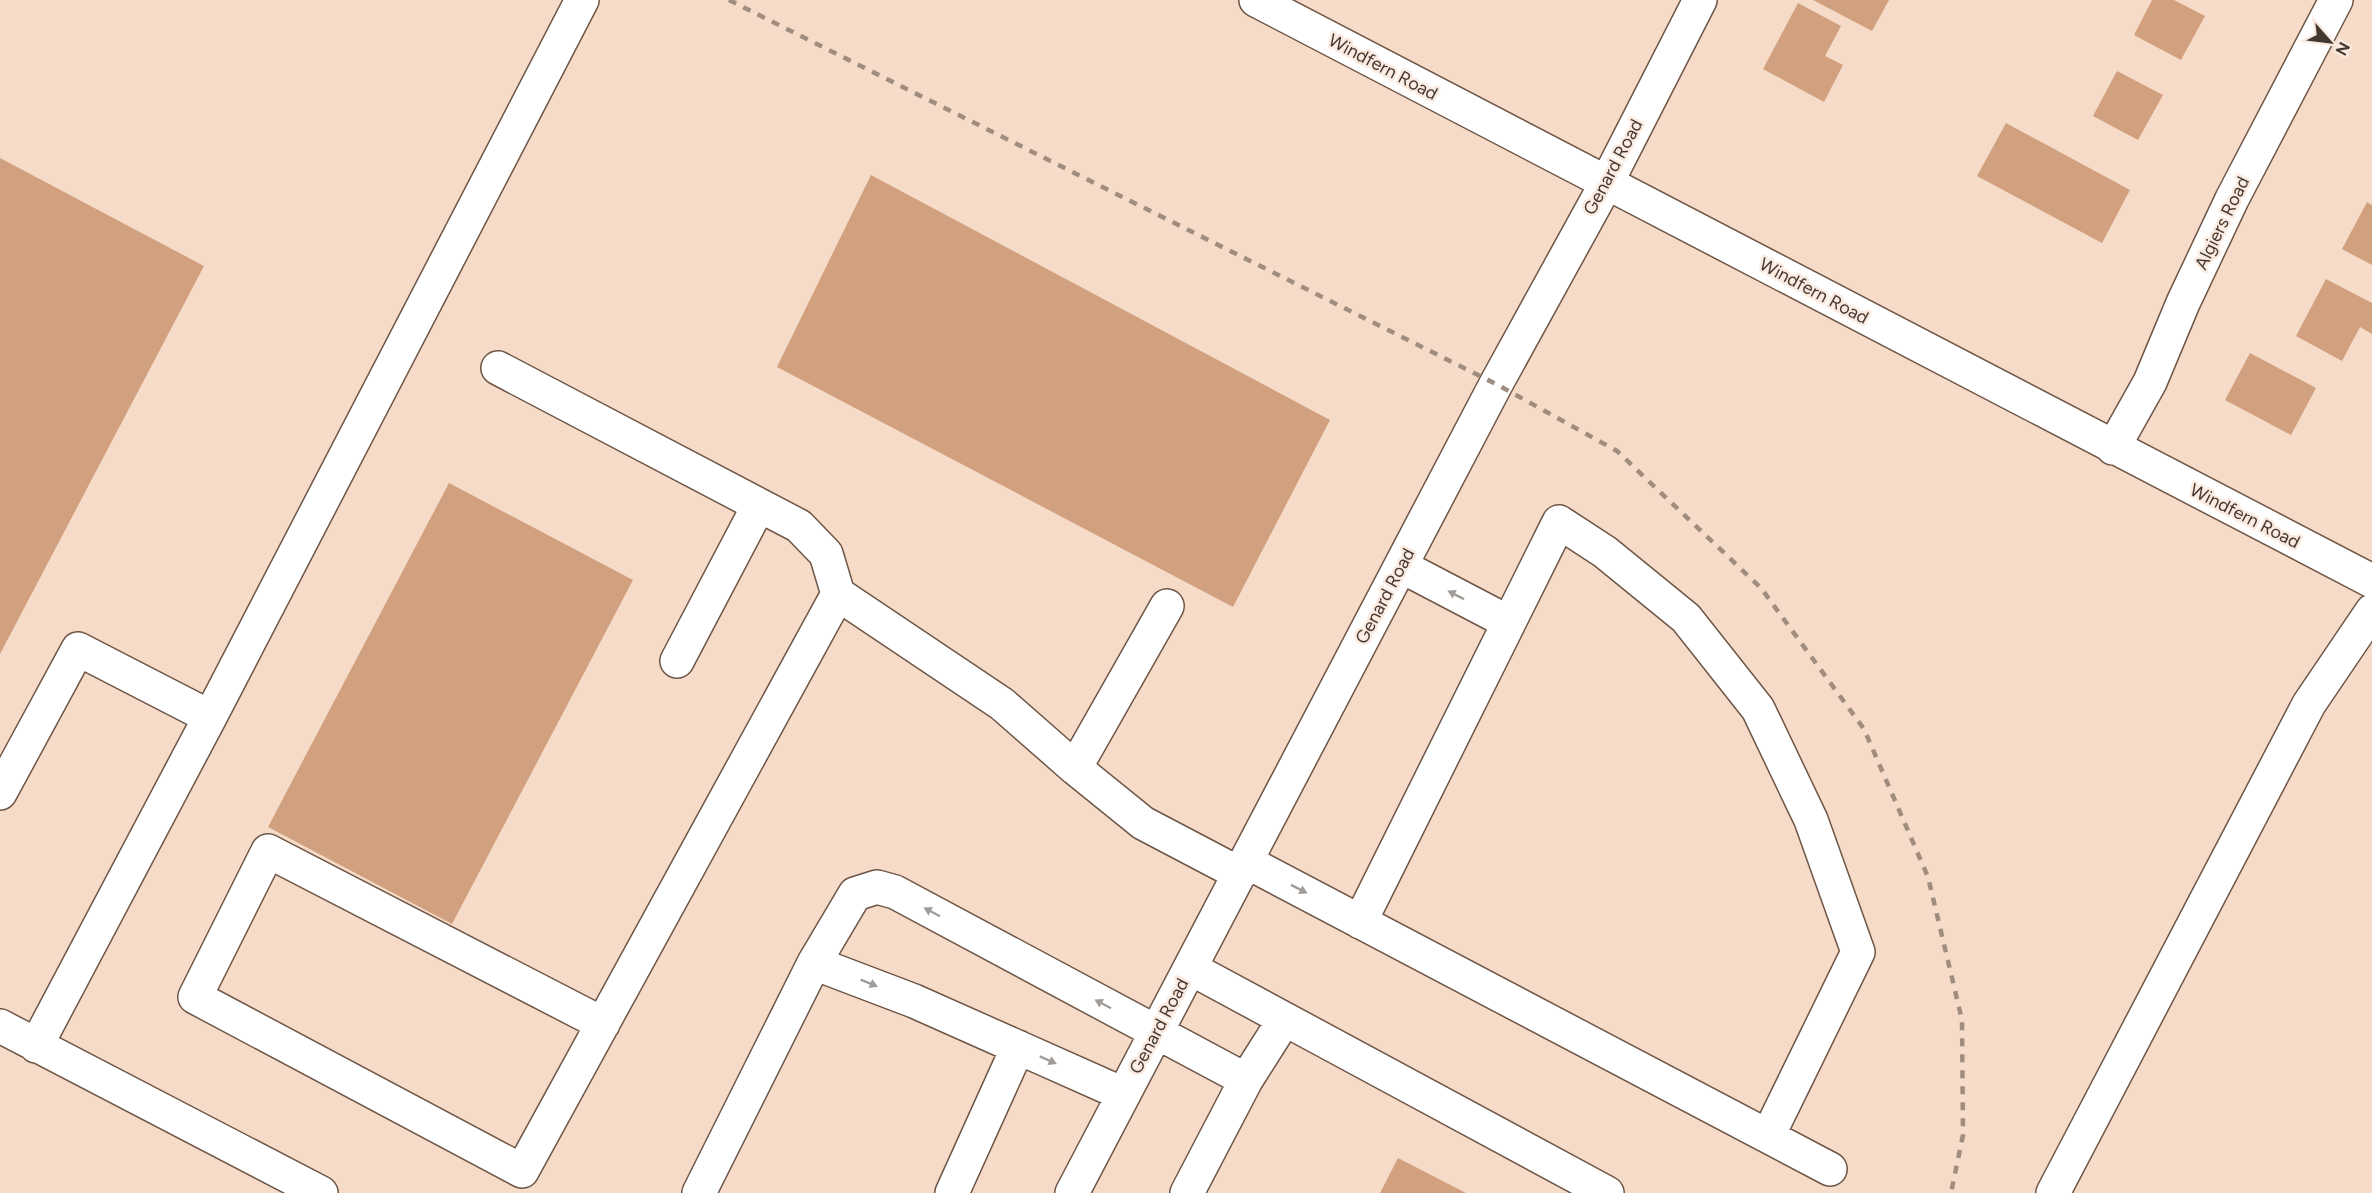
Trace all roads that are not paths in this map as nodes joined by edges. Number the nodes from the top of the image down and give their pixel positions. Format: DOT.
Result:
graph roads {
  1 [pos="582,0"];
  2 [pos="1256,0"];
  3 [pos="1700,0"];
  4 [pos="2336,0"];
  5 [pos="1606,183"];
  6 [pos="498,368"];
  7 [pos="2113,448"];
  8 [pos="759,505"];
  9 [pos="1401,566"];
  10 [pos="2372,581"];
  11 [pos="838,594"];
  12 [pos="1167,606"];
  13 [pos="2372,610"];
  14 [pos="1508,622"];
  15 [pos="677,661"];
  16 [pos="210,717"];
  17 [pos="1075,768"];
  18 [pos="0,793"];
  19 [pos="1243,868"];
  20 [pos="1360,921"];
  21 [pos="814,963"];
  22 [pos="1190,968"];
  23 [pos="1284,1020"];
  24 [pos="603,1024"];
  25 [pos="0,1026"];
  26 [pos="1155,1031"];
  27 [pos="36,1046"];
  28 [pos="1018,1047"];
  29 [pos="1246,1080"];
  30 [pos="1123,1094"];
  31 [pos="1768,1136"];
  32 [pos="1830,1170"];
  33 [pos="321,1193"];
  34 [pos="699,1193"];
  35 [pos="952,1193"];
  36 [pos="1072,1193"];
  37 [pos="1187,1193"];
  38 [pos="1606,1193"];
  39 [pos="2053,1193"];
  1 -- 16 [label="street"];
  2 -- 5 [label="street, Windfern Road"];
  3 -- 5 [label="street, Genard Road"];
  4 -- 7 [label="street, Algiers Road"];
  5 -- 7 [label="street, Windfern Road"];
  5 -- 9 [label="street, Genard Road"];
  6 -- 8 [label="street"];
  7 -- 10 [label="street, Windfern Road"];
  8 -- 11 [label="street"];
  8 -- 15 [label="street"];
  14 -- 9 [label="street, one-way"];
  9 -- 19 [label="street, Genard Road"];
  11 -- 17 [label="street"];
  11 -- 24 [label="street"];
  12 -- 17 [label="street"];
  13 -- 39 [label="street"];
  14 -- 20 [label="street"];
  14 -- 31 [label="street"];
  16 -- 18 [label="street"];
  16 -- 27 [label="street"];
  17 -- 19 [label="street"];
  19 -- 20 [label="street, one-way"];
  19 -- 22 [label="street, Genard Road"];
  20 -- 31 [label="street"];
  26 -- 21 [label="street, one-way"];
  21 -- 28 [label="street, one-way"];
  21 -- 34 [label="street"];
  22 -- 23 [label="street"];
  22 -- 26 [label="street, Genard Road"];
  23 -- 29 [label="street"];
  23 -- 38 [label="street"];
  24 -- 24 [label="street"];
  25 -- 27 [label="street"];
  26 -- 29 [label="street"];
  26 -- 30 [label="street, Genard Road"];
  27 -- 33 [label="street"];
  28 -- 30 [label="street, one-way"];
  28 -- 35 [label="street"];
  29 -- 37 [label="street"];
  30 -- 36 [label="street, Genard Road"];
  31 -- 32 [label="street"];
}
